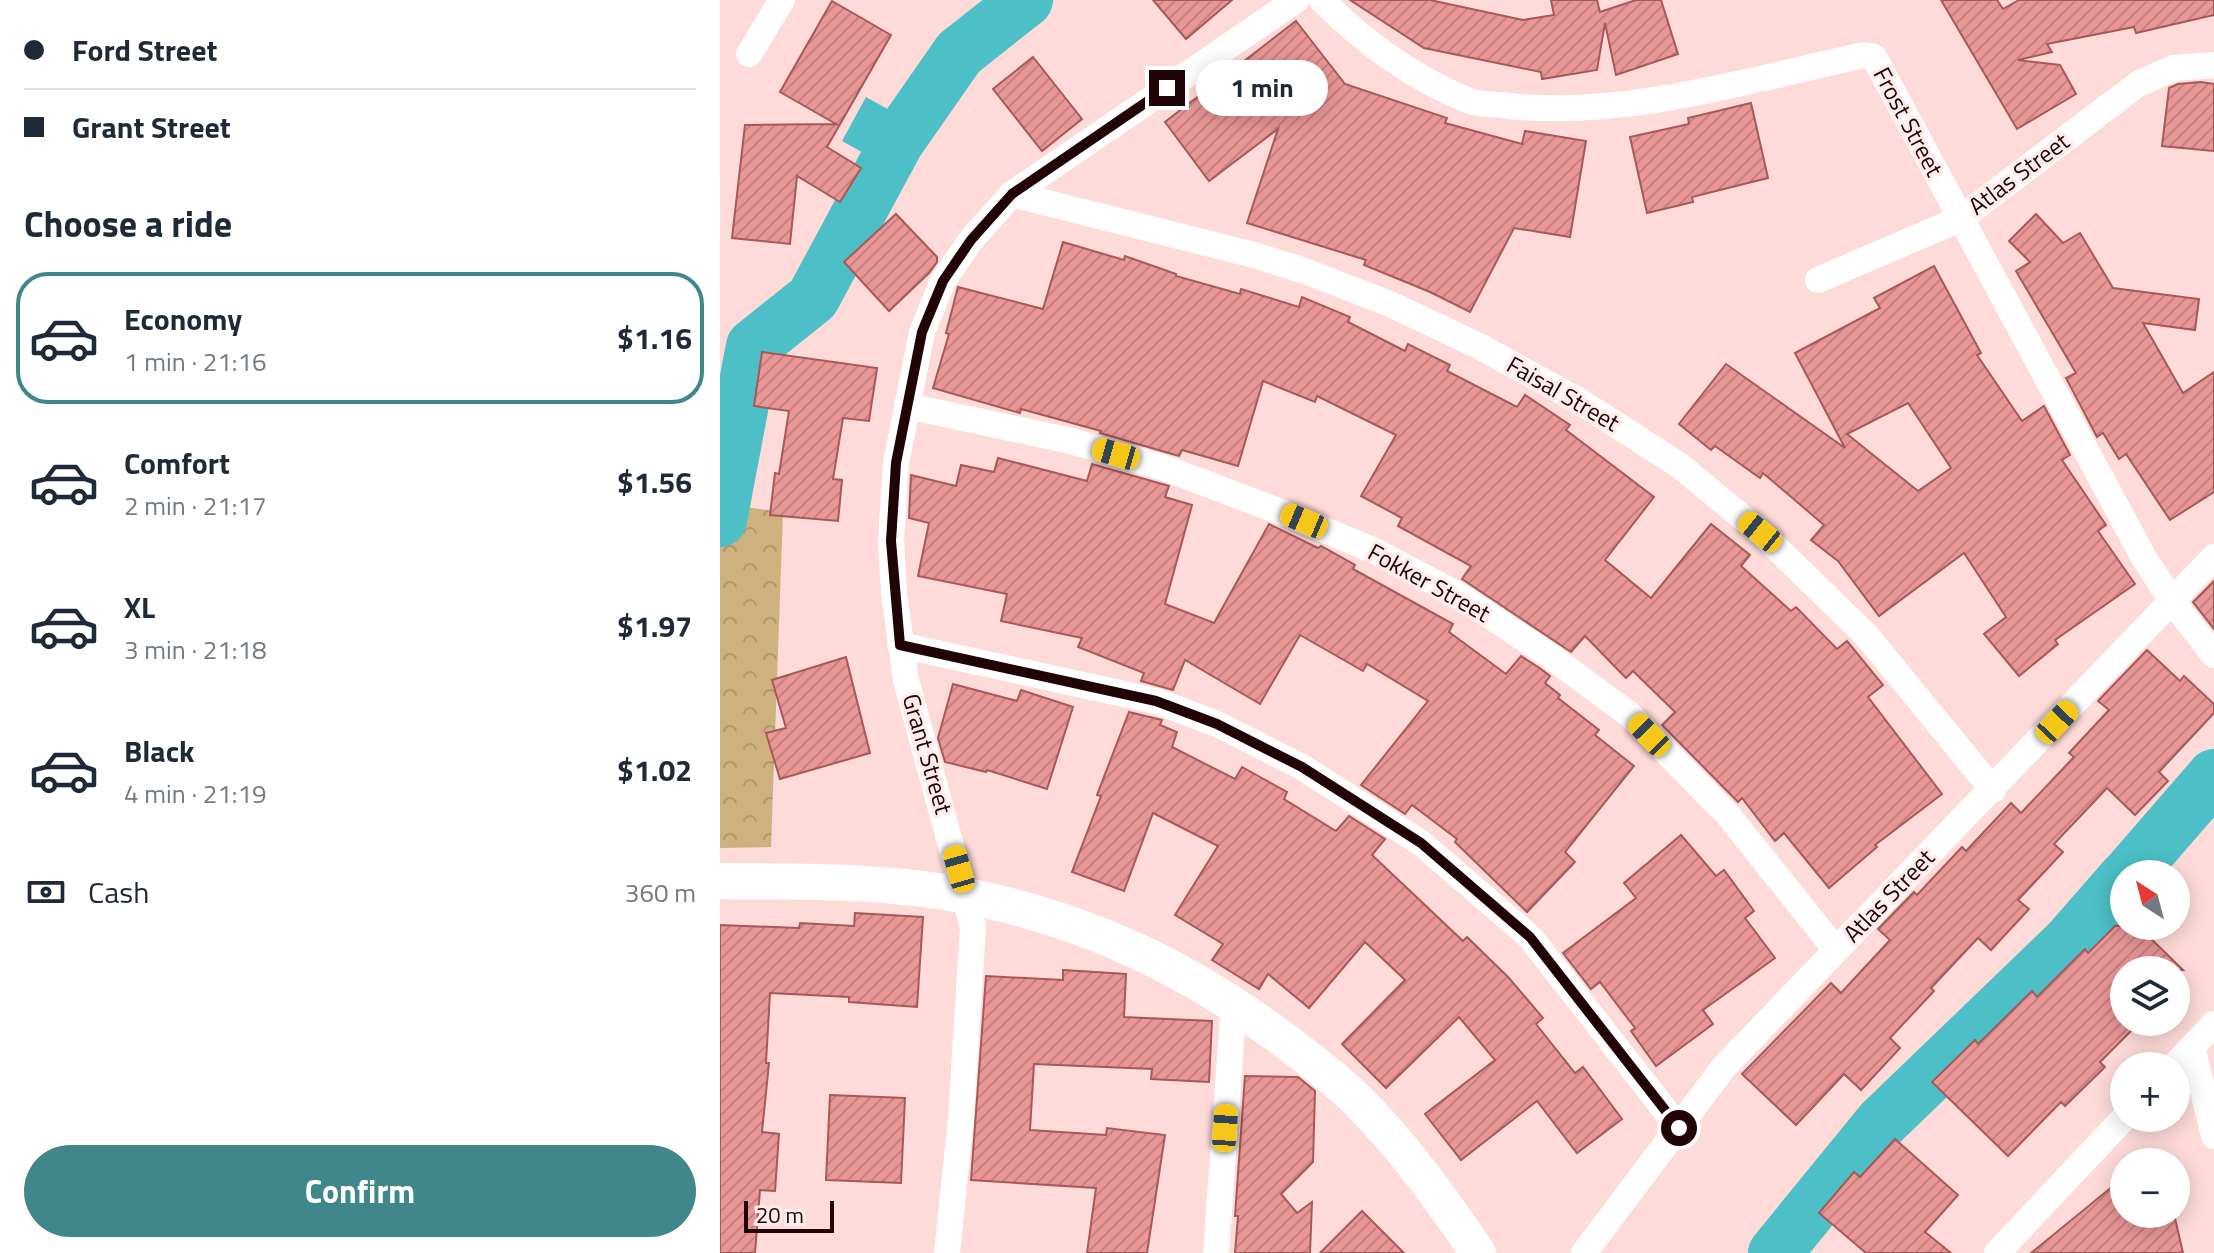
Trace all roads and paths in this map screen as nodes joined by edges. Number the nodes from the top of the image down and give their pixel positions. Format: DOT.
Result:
graph roads {
  1 [pos="782,0"];
  2 [pos="1296,0"];
  3 [pos="1322,0"];
  4 [pos="749,54"];
  5 [pos="2214,65"];
  6 [pos="1012,194"];
  7 [pos="1960,219"];
  8 [pos="1818,280"];
  9 [pos="907,406"];
  10 [pos="2214,557"];
  11 [pos="2172,601"];
  12 [pos="900,645"];
  13 [pos="2214,655"];
  14 [pos="1993,790"];
  15 [pos="720,881"];
  16 [pos="966,896"];
  17 [pos="1836,950"];
  18 [pos="1234,1002"];
  19 [pos="2214,1024"];
  20 [pos="2188,1052"];
  21 [pos="2190,1075"];
  22 [pos="1679,1128"];
  23 [pos="2112,1132"];
  24 [pos="2214,1136"];
  25 [pos="2009,1247"];
  26 [pos="947,1253"];
  27 [pos="1216,1253"];
  28 [pos="1478,1253"];
  29 [pos="1584,1253"];
  1 -- 4 [label="street"];
  2 -- 6 [label="street, Grant Street"];
  3 -- 7 [label="street, Frost Street"];
  5 -- 7 [label="street, Atlas Street"];
  6 -- 9 [label="street, Grant Street"];
  6 -- 14 [label="street, Faisal Street"];
  7 -- 8 [label="street, Atlas Street"];
  7 -- 11 [label="street, Frost Street"];
  9 -- 12 [label="street, Grant Street"];
  9 -- 17 [label="street, Fokker Street"];
  10 -- 11 [label="street, Atlas Street"];
  11 -- 13 [label="street, Frost Street"];
  11 -- 14 [label="street, Atlas Street"];
  12 -- 16 [label="street, Grant Street"];
  12 -- 22 [label="street"];
  14 -- 17 [label="street, Atlas Street"];
  15 -- 16 [label="street"];
  16 -- 18 [label="street"];
  16 -- 26 [label="street, Grant Street"];
  17 -- 22 [label="street, Atlas Street"];
  18 -- 27 [label="street"];
  18 -- 28 [label="street"];
  19 -- 20 [label="street"];
  21 -- 24 [label="street"];
  22 -- 29 [label="street, Atlas Street"];
  23 -- 25 [label="street"];
}
